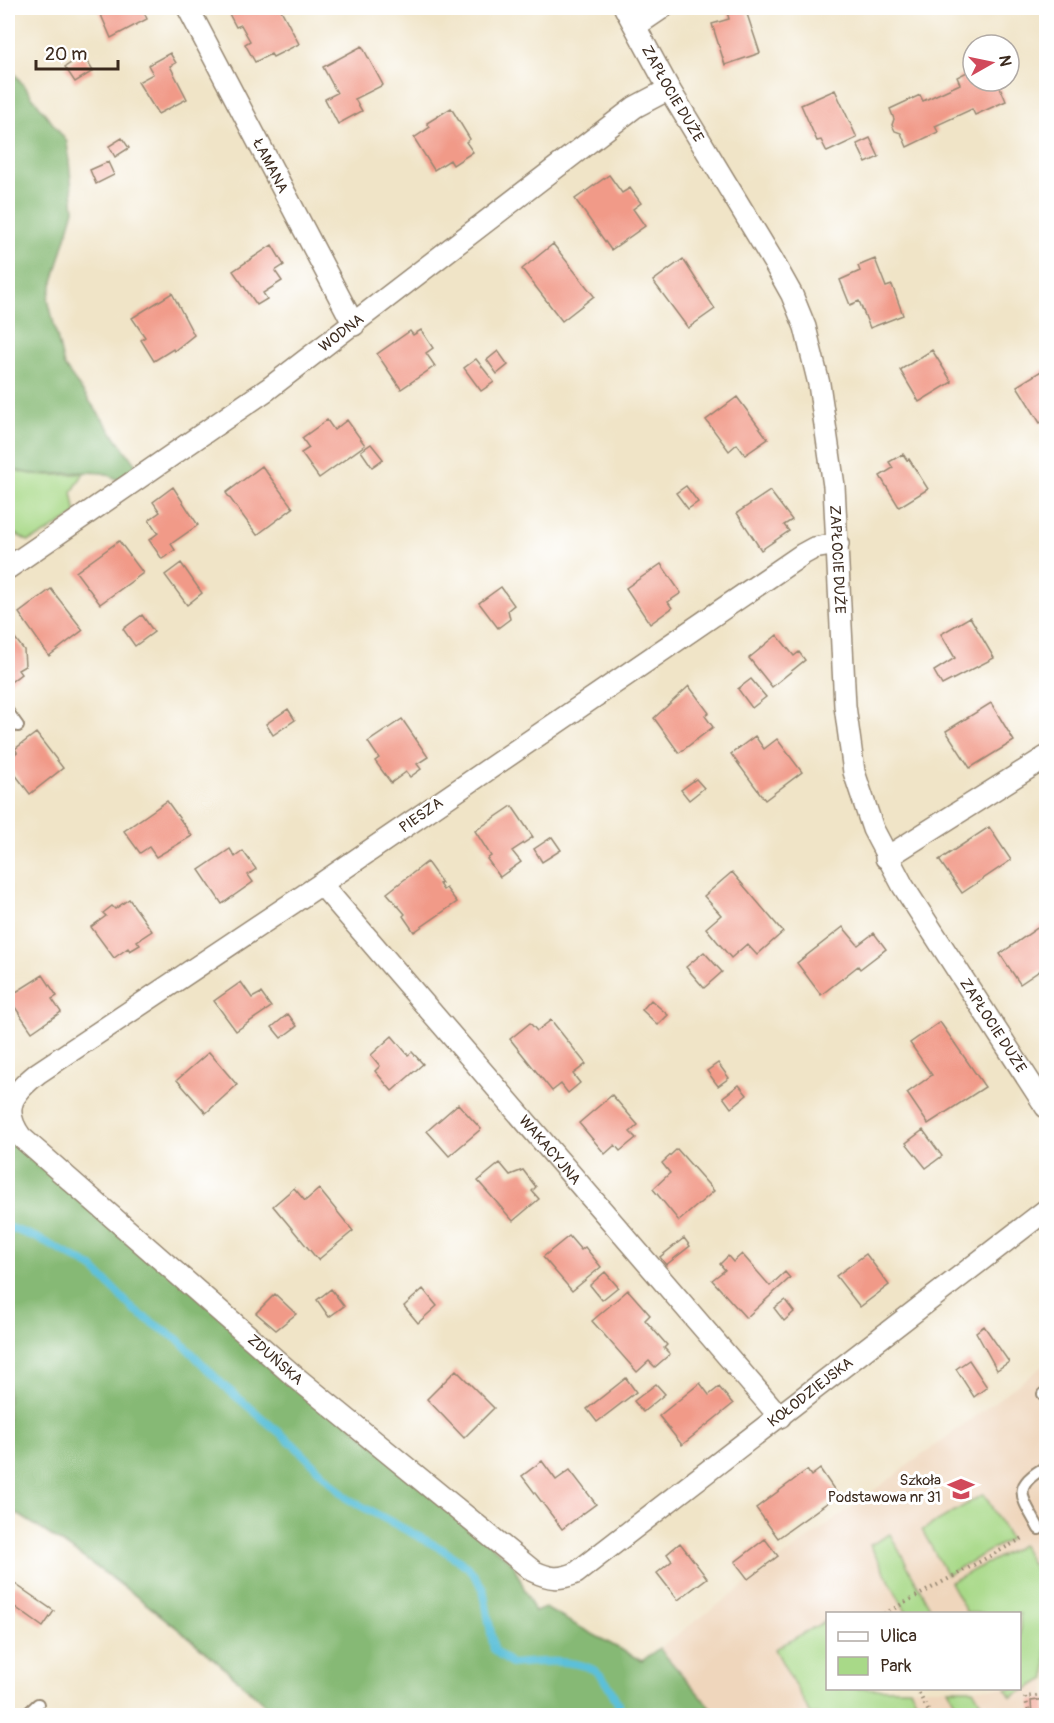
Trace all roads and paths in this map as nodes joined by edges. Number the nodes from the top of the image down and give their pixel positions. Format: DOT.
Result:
graph roads {
  1 [pos="188,8"];
  2 [pos="662,8"];
  3 [pos="631,16"];
  4 [pos="669,89"];
  5 [pos="354,325"];
  6 [pos="838,544"];
  7 [pos="8,568"];
  8 [pos="8,712"];
  9 [pos="18,726"];
  10 [pos="1047,757"];
  11 [pos="886,858"];
  12 [pos="321,884"];
  13 [pos="12,1100"];
  14 [pos="1047,1107"];
  15 [pos="1047,1210"];
  16 [pos="780,1417"];
  17 [pos="1047,1467"];
  18 [pos="1039,1529"];
  19 [pos="576,1573"];
  20 [pos="888,1612"];
  21 [pos="917,1690"];
  22 [pos="1047,1695"];
  23 [pos="38,1704"];
  24 [pos="25,1716"];
  25 [pos="931,1716"];
  26 [pos="1030,1716"];
  1 -- 5 [label="street, ŁAMANA"];
  2 -- 3 [label="street"];
  3 -- 4 [label="street, ZAPŁOCIE DUŻE"];
  4 -- 5 [label="street, WODNA"];
  4 -- 6 [label="street, ZAPŁOCIE DUŻE"];
  5 -- 7 [label="street, WODNA"];
  6 -- 11 [label="street, ZAPŁOCIE DUŻE"];
  6 -- 12 [label="street, PIESZA"];
  8 -- 9 [label="lane"];
  10 -- 11 [label="street"];
  11 -- 14 [label="street, ZAPŁOCIE DUŻE"];
  12 -- 13 [label="street, PIESZA"];
  12 -- 16 [label="street, WAKACYJNA"];
  13 -- 19 [label="street, ZDUŃSKA"];
  15 -- 16 [label="street, KOŁODZIEJSKA"];
  16 -- 19 [label="street, KOŁODZIEJSKA"];
  17 -- 18 [label="lane"];
  18 -- 20 [label="path"];
  21 -- 25 [label="path"];
  22 -- 26 [label="path"];
  23 -- 24 [label="lane"];
}
